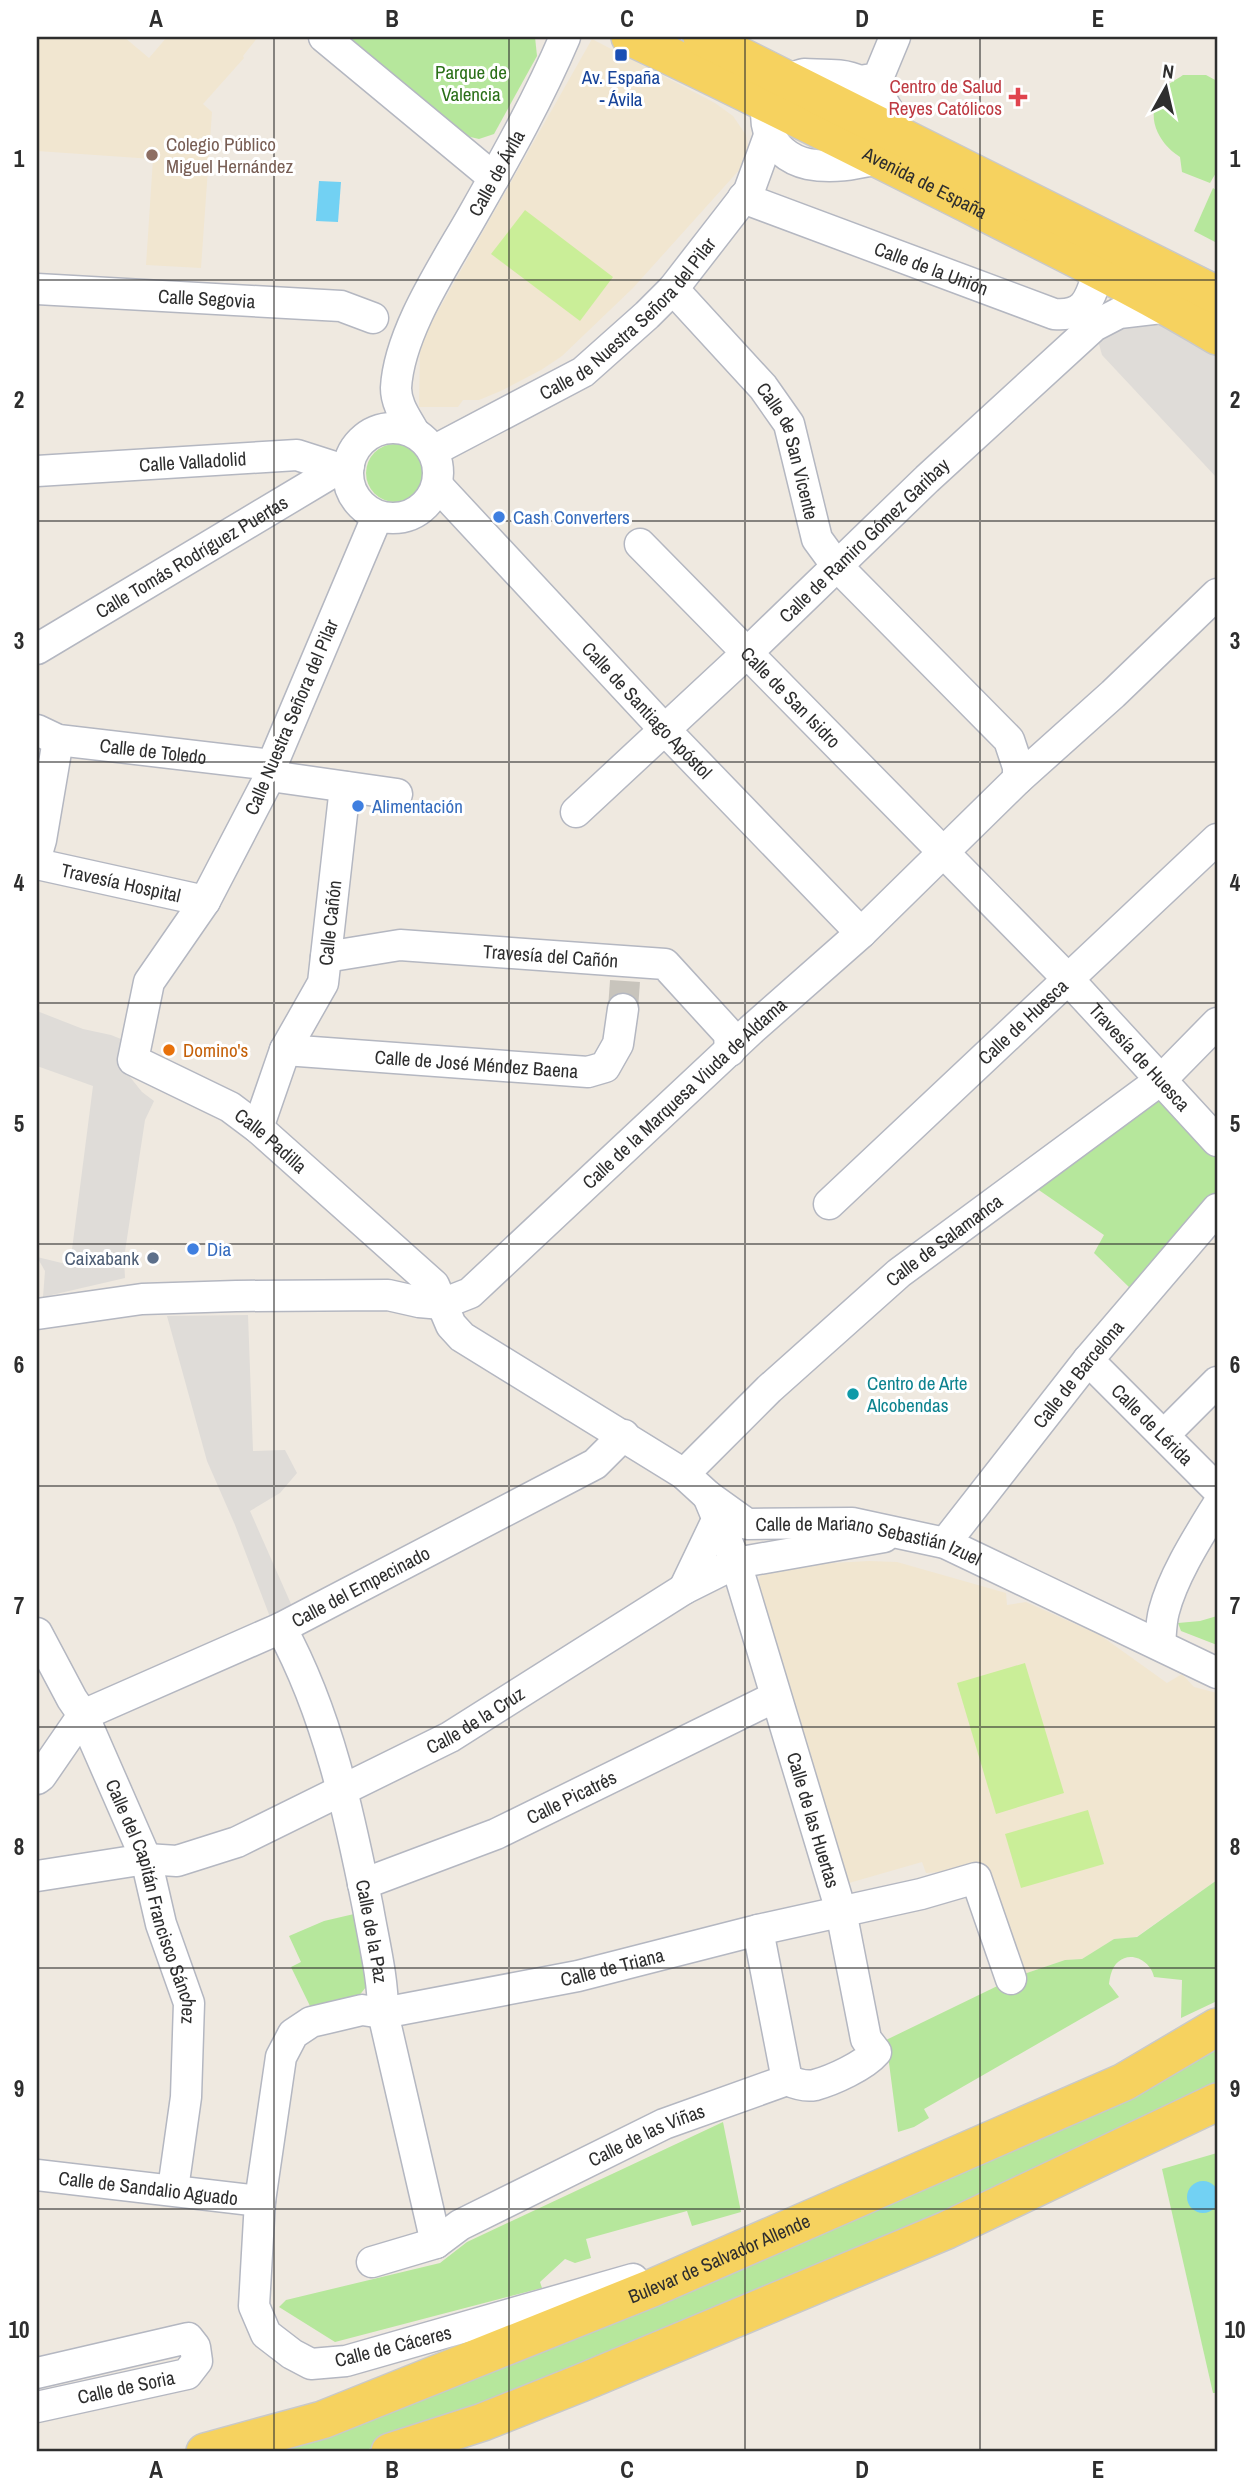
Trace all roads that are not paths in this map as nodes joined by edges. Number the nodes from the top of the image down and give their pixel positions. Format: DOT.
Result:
graph roads {
  1 [pos="324,37"];
  2 [pos="565,37"];
  3 [pos="631,37"];
  4 [pos="702,37"];
  5 [pos="895,37"];
  6 [pos="860,81"];
  7 [pos="774,107"];
  8 [pos="885,146"];
  9 [pos="807,164"];
  10 [pos="494,178"];
  11 [pos="746,195"];
  12 [pos="1099,271"];
  13 [pos="1211,283"];
  14 [pos="37,289"];
  15 [pos="673,289"];
  16 [pos="421,307"];
  17 [pos="1170,307"];
  18 [pos="1065,315"];
  19 [pos="373,318"];
  20 [pos="1217,336"];
  21 [pos="1074,346"];
  22 [pos="400,361"];
  23 [pos="424,442"];
  24 [pos="345,468"];
  25 [pos="37,471"];
  26 [pos="437,485"];
  27 [pos="377,517"];
  28 [pos="640,544"];
  29 [pos="836,565"];
  30 [pos="1217,594"];
  31 [pos="37,649"];
  32 [pos="747,653"];
  33 [pos="664,729"];
  34 [pos="47,735"];
  35 [pos="271,770"];
  36 [pos="1018,779"];
  37 [pos="345,787"];
  38 [pos="397,794"];
  39 [pos="576,812"];
  40 [pos="1217,839"];
  41 [pos="943,853"];
  42 [pos="37,854"];
  43 [pos="37,864"];
  44 [pos="205,901"];
  45 [pos="861,933"];
  46 [pos="326,957"];
  47 [pos="1068,979"];
  48 [pos="149,982"];
  49 [pos="625,984"];
  50 [pos="1217,1023"];
  51 [pos="285,1050"];
  52 [pos="730,1051"];
  53 [pos="1162,1079"];
  54 [pos="258,1128"];
  55 [pos="1217,1141"];
  56 [pos="829,1204"];
  57 [pos="1217,1209"];
  58 [pos="442,1304"];
  59 [pos="37,1314"];
  60 [pos="1088,1360"];
  61 [pos="1217,1382"];
  62 [pos="1165,1434"];
  63 [pos="624,1435"];
  64 [pos="684,1474"];
  65 [pos="1217,1489"];
  66 [pos="1217,1506"];
  67 [pos="713,1507"];
  68 [pos="902,1534"];
  69 [pos="945,1543"];
  70 [pos="736,1563"];
  71 [pos="684,1589"];
  72 [pos="281,1628"];
  73 [pos="37,1633"];
  74 [pos="1160,1644"];
  75 [pos="1217,1673"];
  76 [pos="775,1698"];
  77 [pos="83,1715"];
  78 [pos="37,1779"];
  79 [pos="342,1792"];
  80 [pos="146,1859"];
  81 [pos="37,1876"];
  82 [pos="363,1884"];
  83 [pos="841,1911"];
  84 [pos="758,1930"];
  85 [pos="1011,1979"];
  86 [pos="383,2013"];
  87 [pos="1217,2027"];
  88 [pos="787,2080"];
  89 [pos="1215,2104"];
  90 [pos="37,2175"];
  91 [pos="173,2189"];
  92 [pos="260,2201"];
  93 [pos="790,2228"];
  94 [pos="436,2243"];
  95 [pos="372,2262"];
  96 [pos="37,2373"];
  97 [pos="37,2407"];
  98 [pos="205,2452"];
  99 [pos="390,2452"];
  1 -- 10 [label="street"];
  2 -- 10 [label="street, Calle de Ávila"];
  3 -- 7 [label="main road, Avenida de España"];
  4 -- 7 [label="main road, Avenida de España"];
  5 -- 6 [label="street"];
  6 -- 7 [label="street"];
  6 -- 8 [label="street"];
  7 -- 8 [label="main road, Avenida de España"];
  7 -- 9 [label="street"];
  7 -- 11 [label="street, Calle de Nuestra Señora del Pilar"];
  8 -- 9 [label="street"];
  8 -- 12 [label="main road, Avenida de España"];
  8 -- 13 [label="main road, Avenida de España"];
  9 -- 11 [label="street"];
  10 -- 16 [label="street, Calle de Ávila"];
  11 -- 15 [label="street, Calle de Nuestra Señora del Pilar"];
  11 -- 18 [label="street, Calle de la Unión"];
  12 -- 17 [label="main road, Avenida de España"];
  12 -- 18 [label="street"];
  14 -- 19 [label="street, Calle Segovia"];
  15 -- 23 [label="street, Calle de Nuestra Señora del Pilar"];
  15 -- 29 [label="street, Calle de San Vicente"];
  16 -- 19 [label="street"];
  16 -- 22 [label="street, Calle de Ávila"];
  17 -- 20 [label="main road, Avenida de España"];
  17 -- 21 [label="street, Calle de Ramiro Gómez Garibay"];
  18 -- 21 [label="street"];
  19 -- 22 [label="street"];
  21 -- 29 [label="street, Calle de Ramiro Gómez Garibay"];
  22 -- 23 [label="street, Calle de Ávila"];
  23 -- 24 [label="street"];
  23 -- 26 [label="street"];
  24 -- 25 [label="street, Calle Valladolid"];
  24 -- 27 [label="street"];
  24 -- 31 [label="street, Calle Tomás Rodríguez Puertas"];
  26 -- 27 [label="street"];
  26 -- 33 [label="street, Calle de Santiago Apóstol"];
  27 -- 35 [label="street, Calle Nuestra Señora del Pilar"];
  28 -- 32 [label="street, Calle de San Isidro"];
  29 -- 32 [label="street, Calle de Ramiro Gómez Garibay"];
  29 -- 36 [label="street, Calle de San Vicente"];
  30 -- 36 [label="street, Calle de la Marquesa Viuda de Aldama"];
  32 -- 33 [label="street, Calle de Ramiro Gómez Garibay"];
  32 -- 41 [label="street, Calle de San Isidro"];
  33 -- 39 [label="street, Calle de Ramiro Gómez Garibay"];
  33 -- 45 [label="street, Calle de Santiago Apóstol"];
  34 -- 35 [label="street, Calle de Toledo"];
  34 -- 42 [label="street"];
  35 -- 37 [label="street, Calle de Toledo"];
  35 -- 44 [label="street, Calle Nuestra Señora del Pilar"];
  36 -- 41 [label="street, Calle de la Marquesa Viuda de Aldama"];
  37 -- 38 [label="street, Calle de Toledo"];
  37 -- 46 [label="street, Calle Cañón"];
  40 -- 47 [label="street, Calle de Huesca"];
  41 -- 45 [label="street, Calle de la Marquesa Viuda de Aldama"];
  41 -- 47 [label="street, Travesía de Huesca"];
  43 -- 44 [label="street, Travesía Hospital"];
  44 -- 48 [label="street, Calle Nuestra Señora del Pilar"];
  45 -- 52 [label="street, Calle de la Marquesa Viuda de Aldama"];
  46 -- 49 [label="street, Travesía del Cañón"];
  46 -- 51 [label="street, Calle Cañón"];
  47 -- 53 [label="street, Travesía de Huesca"];
  47 -- 56 [label="street, Calle de Huesca"];
  48 -- 54 [label="street, Calle Padilla"];
  49 -- 51 [label="street, Calle de José Méndez Baena"];
  49 -- 52 [label="street, Travesía del Cañón"];
  50 -- 53 [label="street, Calle de Salamanca"];
  51 -- 54 [label="street, Calle Cañón"];
  52 -- 58 [label="street, Calle de la Marquesa Viuda de Aldama"];
  53 -- 55 [label="street, Travesía de Huesca"];
  53 -- 64 [label="street, Calle de Salamanca"];
  54 -- 58 [label="street, Calle Padilla"];
  57 -- 60 [label="street, Calle de Barcelona"];
  58 -- 59 [label="street"];
  58 -- 63 [label="street, Calle de Mariano Sebastián Izuel"];
  60 -- 62 [label="street, Calle de Lérida"];
  60 -- 69 [label="street, Calle de Barcelona"];
  61 -- 62 [label="street"];
  62 -- 65 [label="street, Calle de Lérida"];
  63 -- 64 [label="street, Calle de Mariano Sebastián Izuel"];
  63 -- 72 [label="street, Calle del Empecinado"];
  64 -- 67 [label="street, Calle de Mariano Sebastián Izuel"];
  66 -- 74 [label="street"];
  67 -- 68 [label="street, Calle de Mariano Sebastián Izuel"];
  67 -- 70 [label="street, Calle de las Huertas"];
  67 -- 71 [label="street"];
  68 -- 69 [label="street, Calle de Mariano Sebastián Izuel"];
  68 -- 70 [label="street, Calle de la Cruz"];
  69 -- 74 [label="street, Calle de Mariano Sebastián Izuel"];
  70 -- 71 [label="street, Calle de la Cruz"];
  70 -- 76 [label="street, Calle de las Huertas"];
  71 -- 79 [label="street, Calle de la Cruz"];
  72 -- 77 [label="street, Calle del Empecinado"];
  72 -- 79 [label="street, Calle de la Paz"];
  73 -- 77 [label="street, Calle del Capitán Francisco Sánchez"];
  74 -- 75 [label="street, Calle de Mariano Sebastián Izuel"];
  76 -- 82 [label="street, Calle Picatrés"];
  76 -- 83 [label="street, Calle de las Huertas"];
  77 -- 78 [label="street"];
  77 -- 80 [label="street, Calle del Capitán Francisco Sánchez"];
  79 -- 80 [label="street, Calle de la Cruz"];
  79 -- 82 [label="street, Calle de la Paz"];
  80 -- 81 [label="street, Calle de la Cruz"];
  80 -- 91 [label="street, Calle del Capitán Francisco Sánchez"];
  82 -- 86 [label="street, Calle de la Paz"];
  83 -- 84 [label="street, Calle de Triana"];
  83 -- 85 [label="street, Calle de Triana"];
  83 -- 88 [label="street, Calle de las Huertas"];
  84 -- 86 [label="street, Calle de Triana"];
  84 -- 88 [label="street"];
  86 -- 92 [label="street, Calle de Cáceres"];
  86 -- 94 [label="street, Calle de la Paz"];
  87 -- 93 [label="main road, Bulevar de Salvador Allende"];
  88 -- 94 [label="street, Calle de las Viñas"];
  89 -- 99 [label="main road"];
  90 -- 91 [label="street, Calle de Sandalio Aguado"];
  91 -- 92 [label="street, Calle de Sandalio Aguado"];
  92 -- 93 [label="street, Calle de Cáceres"];
  93 -- 98 [label="main road, Bulevar de Salvador Allende"];
  94 -- 95 [label="street, Calle de las Viñas"];
  96 -- 97 [label="street, Calle de Soria"];
}
